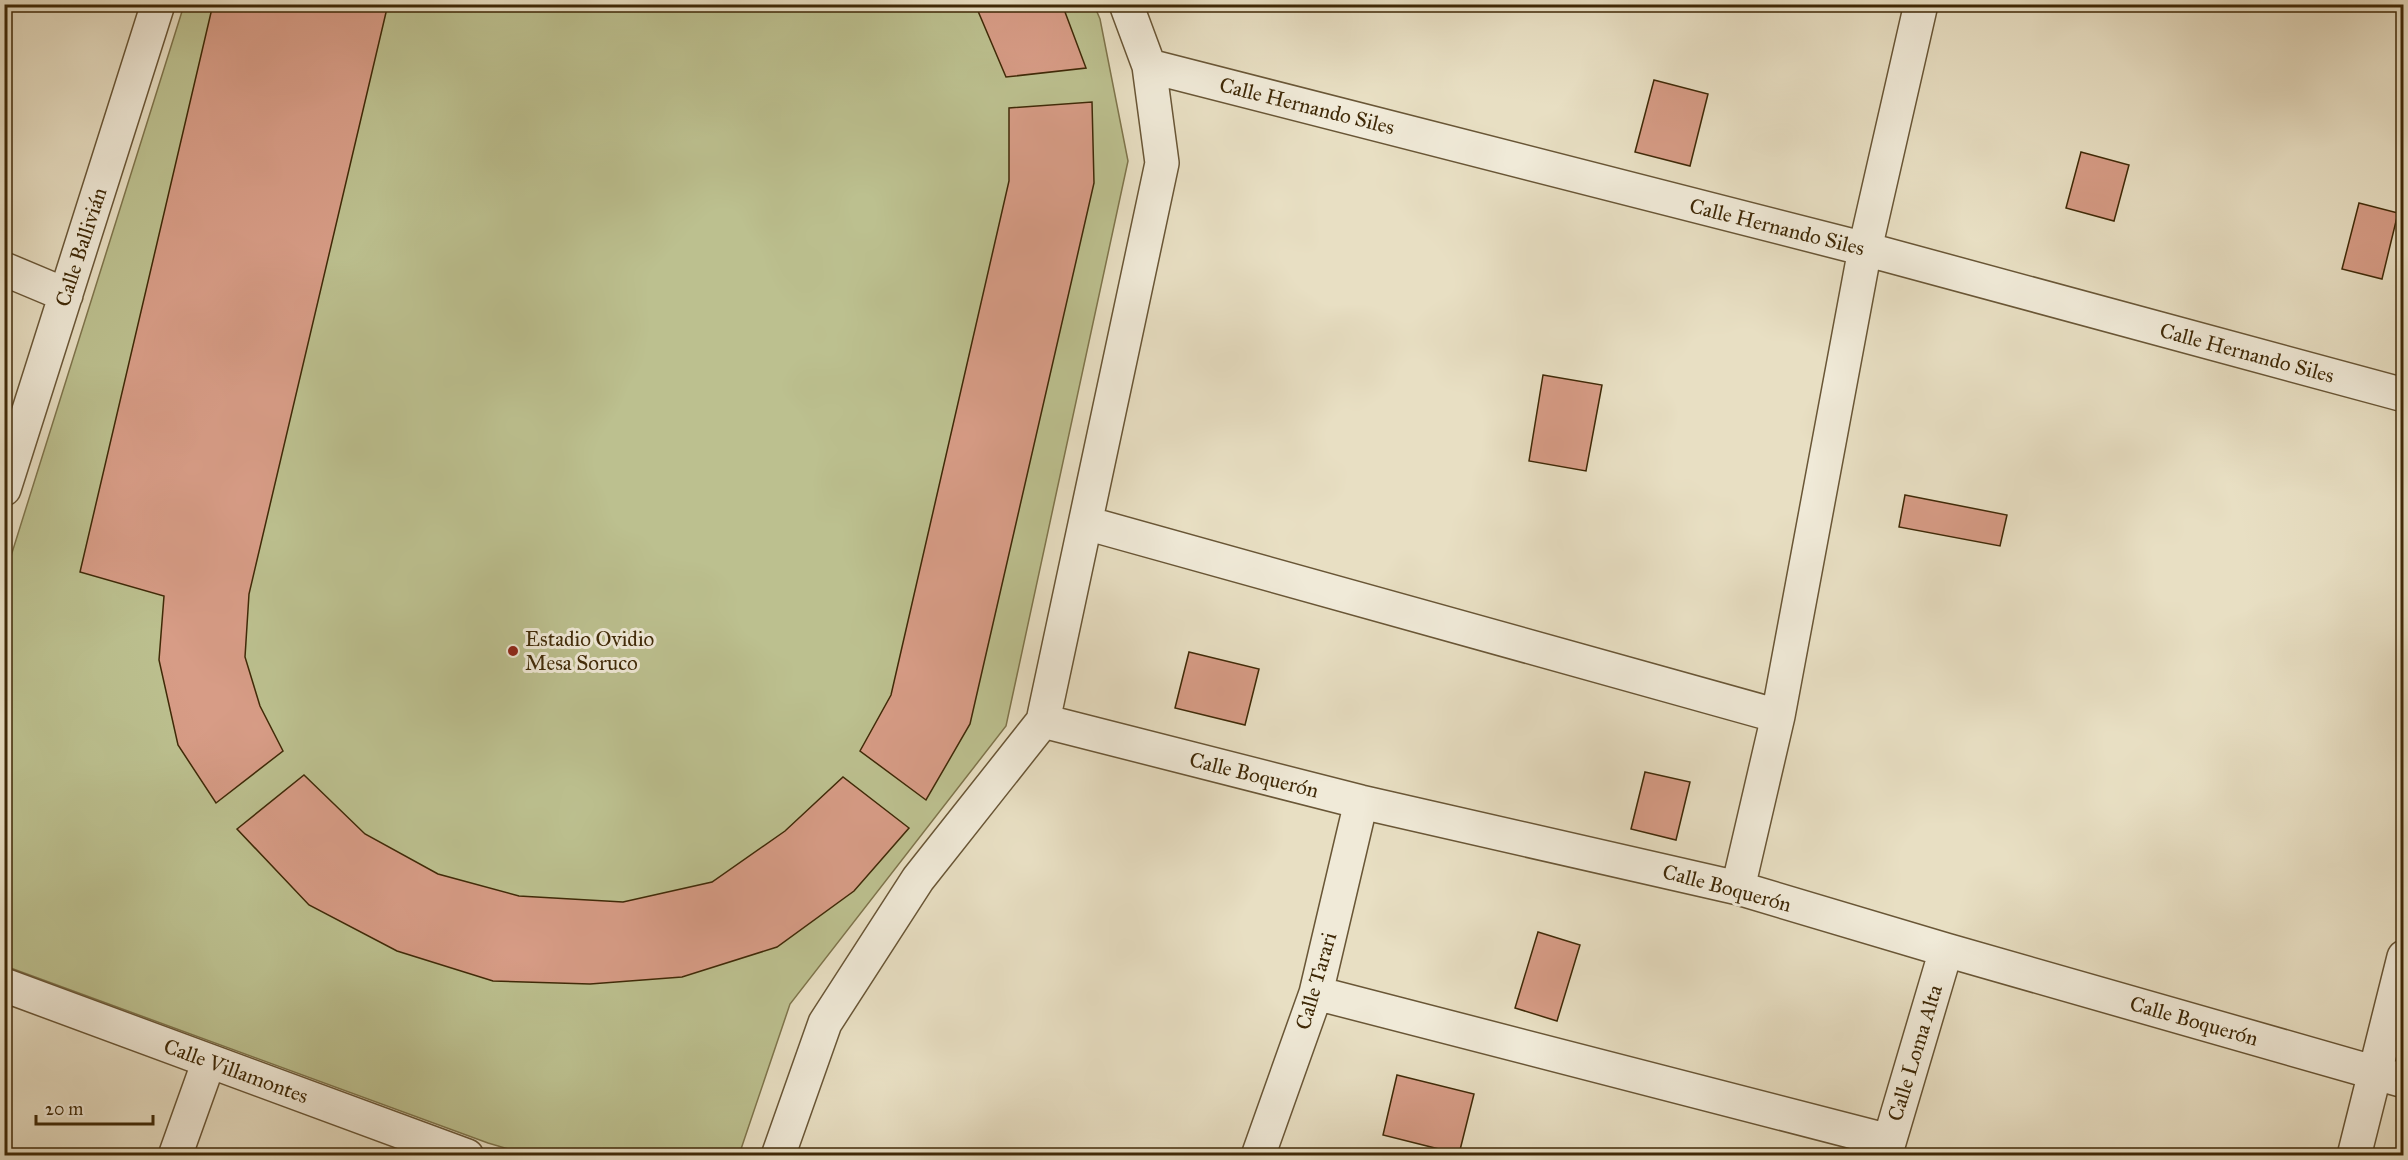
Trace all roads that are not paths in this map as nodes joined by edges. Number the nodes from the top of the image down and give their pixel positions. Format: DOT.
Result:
graph roads {
  1 [pos="158,4"];
  2 [pos="1921,4"];
  3 [pos="1130,8"];
  4 [pos="1149,66"];
  5 [pos="1864,249"];
  6 [pos="4,269"];
  7 [pos="66,296"];
  8 [pos="2403,395"];
  9 [pos="4,489"];
  10 [pos="1086,523"];
  11 [pos="1778,716"];
  12 [pos="1043,721"];
  13 [pos="1361,802"];
  14 [pos="1738,888"];
  15 [pos="1946,950"];
  16 [pos="2403,957"];
  17 [pos="4,985"];
  18 [pos="1316,993"];
  19 [pos="208,1061"];
  20 [pos="2389,1077"];
  21 [pos="1887,1148"];
  22 [pos="174,1155"];
  23 [pos="467,1155"];
  24 [pos="778,1155"];
  25 [pos="1258,1155"];
  26 [pos="2354,1155"];
  1 -- 7 [label="street, Calle Ballivián"];
  2 -- 5 [label="street"];
  3 -- 4 [label="street"];
  4 -- 5 [label="street, Calle Hernando Siles"];
  4 -- 10 [label="street"];
  5 -- 8 [label="street, Calle Hernando Siles"];
  5 -- 11 [label="street"];
  6 -- 7 [label="street"];
  7 -- 9 [label="street, Calle Ballivián"];
  10 -- 11 [label="street"];
  10 -- 12 [label="street"];
  11 -- 14 [label="street"];
  12 -- 13 [label="street, Calle Boquerón"];
  12 -- 24 [label="street"];
  13 -- 14 [label="street, Calle Boquerón"];
  13 -- 18 [label="street, Calle Tarari"];
  14 -- 15 [label="street, Calle Boquerón"];
  15 -- 20 [label="street, Calle Boquerón"];
  15 -- 21 [label="street, Calle Loma Alta"];
  16 -- 20 [label="street"];
  17 -- 19 [label="street, Calle Villamontes"];
  18 -- 21 [label="street"];
  18 -- 25 [label="street, Calle Tarari"];
  19 -- 22 [label="street"];
  19 -- 23 [label="street, Calle Villamontes"];
  20 -- 26 [label="street"];
}
